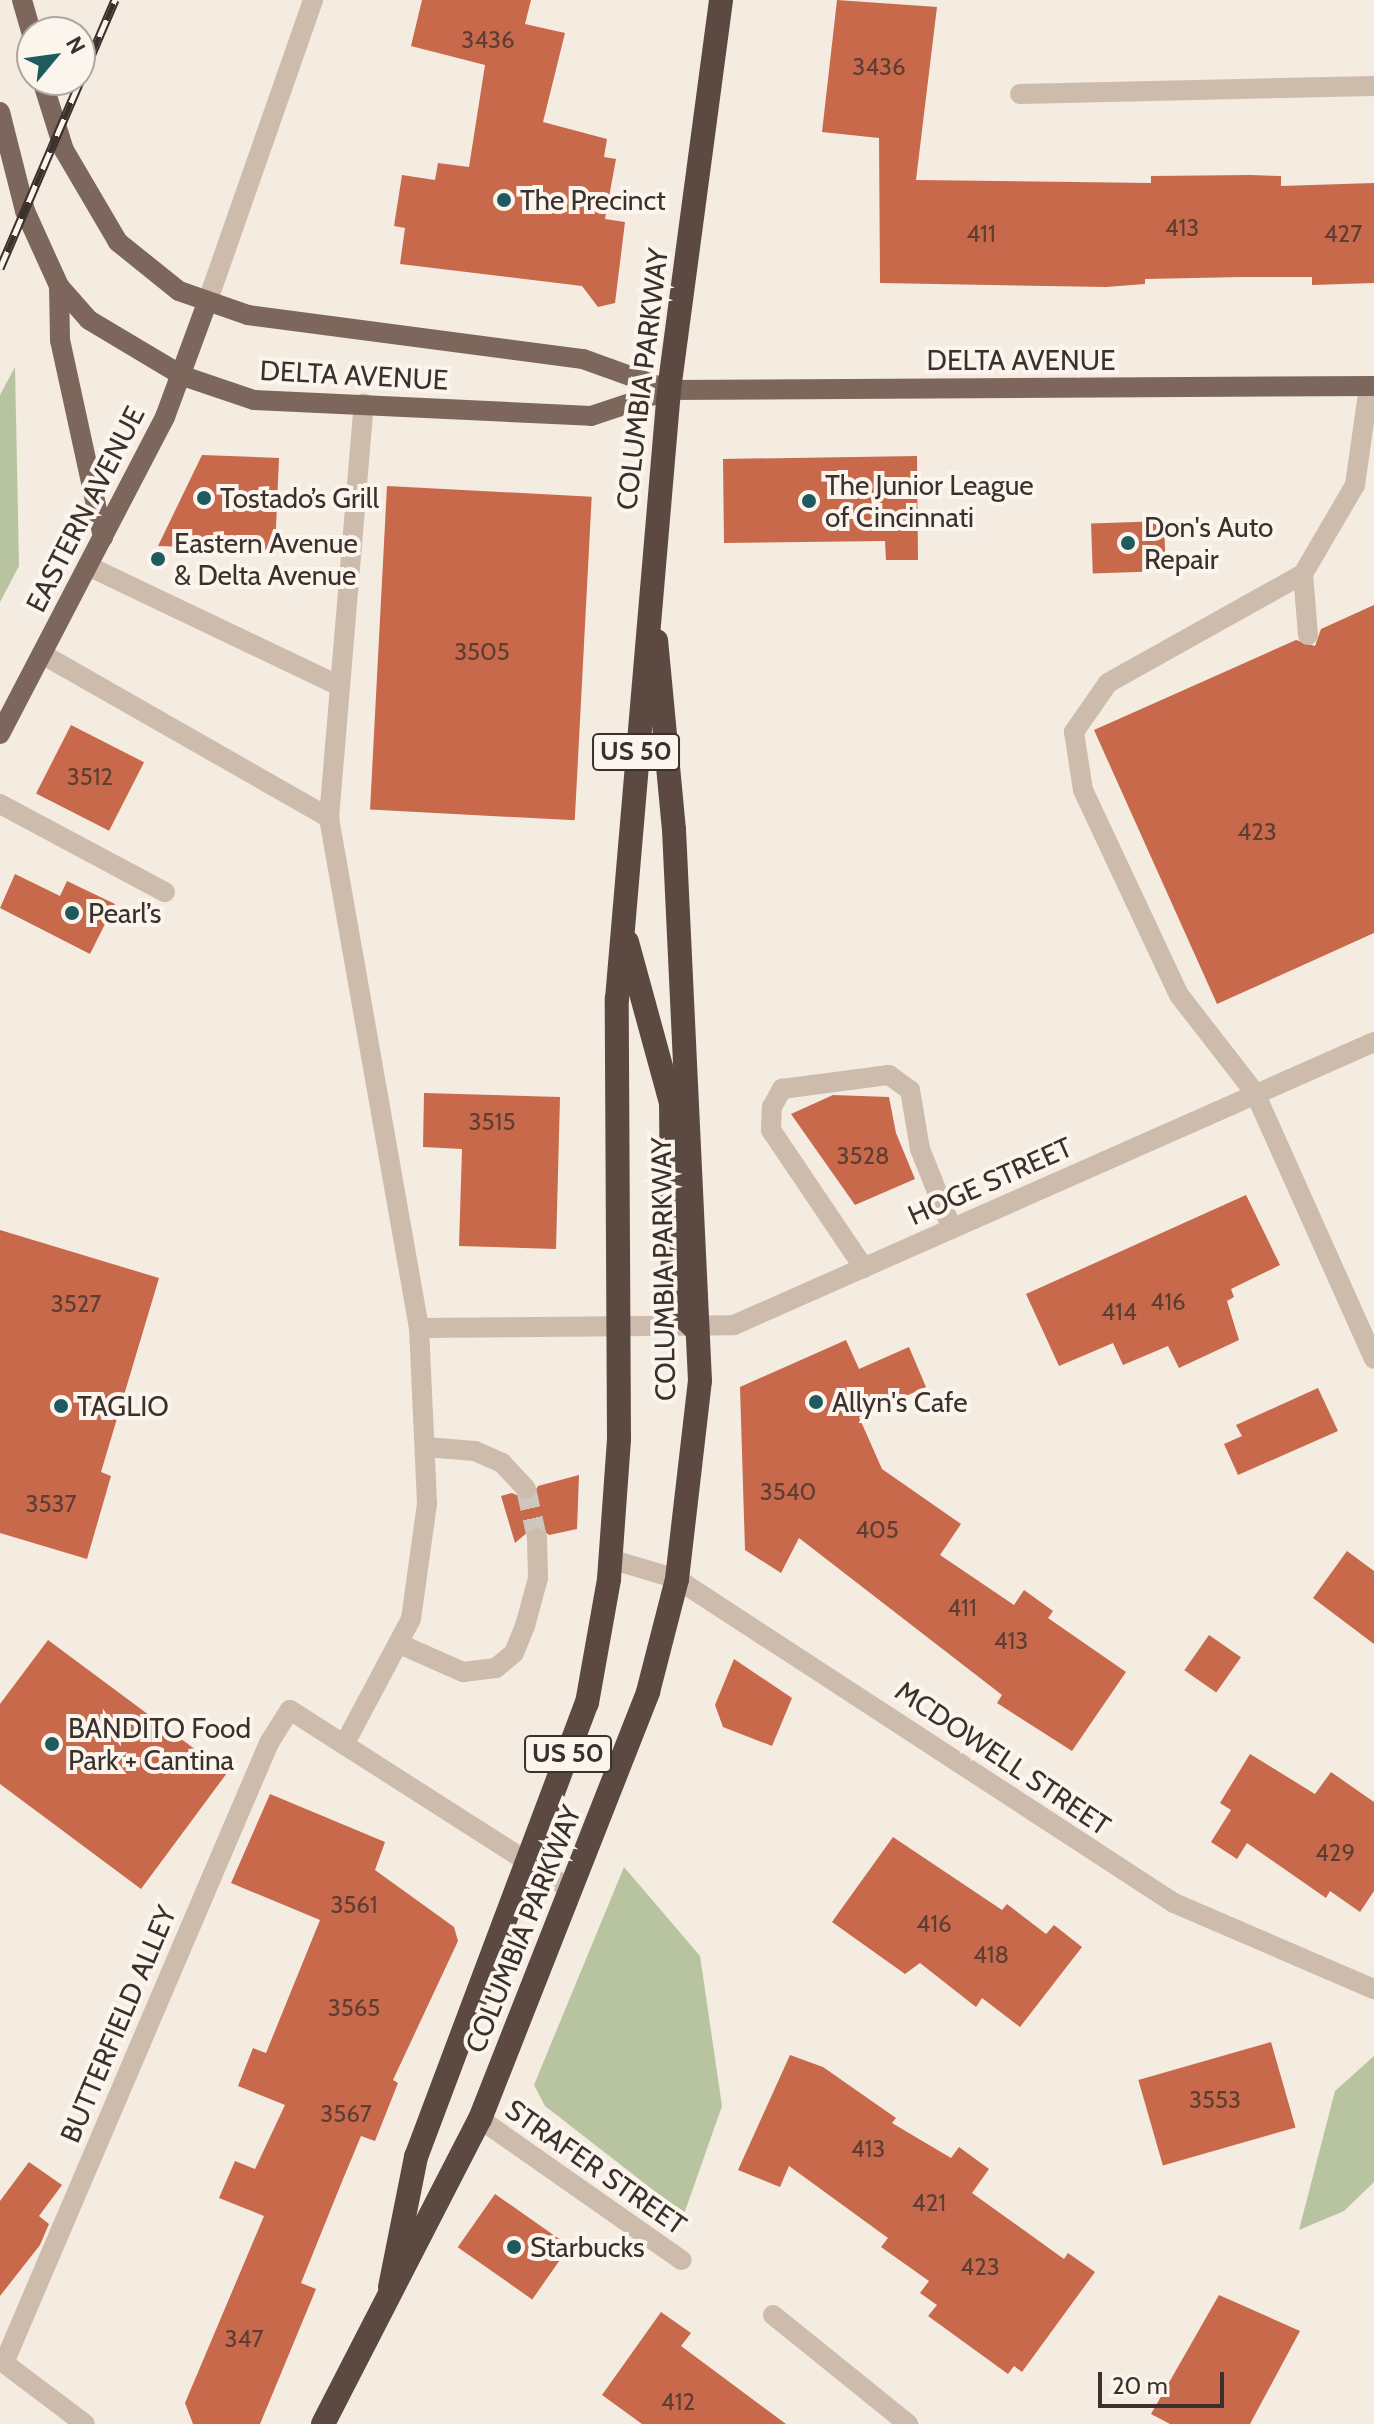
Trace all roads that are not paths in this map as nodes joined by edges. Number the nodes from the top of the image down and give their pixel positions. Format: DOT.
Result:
graph roads {
  1 [pos="313,0"];
  2 [pos="721,0"];
  3 [pos="1374,86"];
  4 [pos="1020,94"];
  5 [pos="47,96"];
  6 [pos="0,112"];
  7 [pos="59,286"];
  8 [pos="207,303"];
  9 [pos="183,376"];
  10 [pos="1371,386"];
  11 [pos="669,390"];
  12 [pos="364,403"];
  13 [pos="103,537"];
  14 [pos="88,566"];
  15 [pos="1303,574"];
  16 [pos="650,575"];
  17 [pos="1308,635"];
  18 [pos="42,654"];
  19 [pos="340,686"];
  20 [pos="0,734"];
  21 [pos="0,804"];
  22 [pos="329,818"];
  23 [pos="165,892"];
  24 [pos="623,929"];
  25 [pos="1374,1042"];
  26 [pos="1255,1093"];
  27 [pos="952,1229"];
  28 [pos="864,1268"];
  29 [pos="419,1328"];
  30 [pos="619,1329"];
  31 [pos="697,1330"];
  32 [pos="1374,1359"];
  33 [pos="425,1447"];
  34 [pos="526,1489"];
  35 [pos="537,1538"];
  36 [pos="610,1559"];
  37 [pos="677,1579"];
  38 [pos="402,1645"];
  39 [pos="345,1743"];
  40 [pos="525,1862"];
  41 [pos="571,1890"];
  42 [pos="1374,1989"];
  43 [pos="480,2119"];
  44 [pos="681,2260"];
  45 [pos="390,2287"];
  46 [pos="773,2315"];
  47 [pos="2,2361"];
  48 [pos="85,2424"];
  49 [pos="323,2424"];
  50 [pos="908,2424"];
  1 -- 8 [label="street"];
  2 -- 11 [label="highway, COLUMBIA PARKWAY / US 50"];
  3 -- 4 [label="street"];
  5 -- 8 [label="main road, DELTA AVENUE"];
  6 -- 7 [label="main road, DELTA AVENUE"];
  7 -- 9 [label="main road, DELTA AVENUE"];
  7 -- 13 [label="main road"];
  8 -- 9 [label="main road, EASTERN AVENUE"];
  8 -- 11 [label="main road, DELTA AVENUE"];
  9 -- 12 [label="main road, DELTA AVENUE"];
  9 -- 13 [label="main road, EASTERN AVENUE"];
  10 -- 11 [label="main road, DELTA AVENUE"];
  10 -- 15 [label="street"];
  11 -- 12 [label="main road, DELTA AVENUE"];
  11 -- 16 [label="highway, COLUMBIA PARKWAY / US 50"];
  12 -- 19 [label="street"];
  13 -- 14 [label="main road, EASTERN AVENUE"];
  14 -- 18 [label="main road, EASTERN AVENUE"];
  14 -- 19 [label="street"];
  15 -- 17 [label="street"];
  15 -- 26 [label="street"];
  16 -- 24 [label="highway, COLUMBIA PARKWAY / US 50"];
  16 -- 31 [label="highway, COLUMBIA PARKWAY / US 50"];
  18 -- 20 [label="main road, EASTERN AVENUE"];
  18 -- 22 [label="street"];
  19 -- 22 [label="street"];
  21 -- 23 [label="street"];
  22 -- 29 [label="street"];
  24 -- 30 [label="highway, COLUMBIA PARKWAY / US 50"];
  24 -- 31 [label="highway"];
  25 -- 26 [label="street, HOGE STREET"];
  26 -- 27 [label="street, HOGE STREET"];
  26 -- 32 [label="street"];
  27 -- 28 [label="street, HOGE STREET"];
  27 -- 28 [label="street"];
  28 -- 31 [label="street, HOGE STREET"];
  29 -- 30 [label="street, HOGE STREET"];
  29 -- 33 [label="street"];
  30 -- 31 [label="street, HOGE STREET"];
  30 -- 36 [label="highway, COLUMBIA PARKWAY / US 50"];
  31 -- 37 [label="highway, COLUMBIA PARKWAY / US 50"];
  33 -- 34 [label="street"];
  33 -- 38 [label="street"];
  35 -- 38 [label="street"];
  36 -- 37 [label="street, MCDOWELL STREET"];
  36 -- 40 [label="highway, COLUMBIA PARKWAY / US 50"];
  37 -- 41 [label="highway, COLUMBIA PARKWAY / US 50"];
  37 -- 42 [label="street, MCDOWELL STREET"];
  38 -- 39 [label="street"];
  39 -- 40 [label="street"];
  39 -- 47 [label="street, BUTTERFIELD ALLEY"];
  40 -- 41 [label="street"];
  40 -- 45 [label="highway, COLUMBIA PARKWAY / US 50"];
  41 -- 43 [label="highway, COLUMBIA PARKWAY / US 50"];
  43 -- 44 [label="street, STRAFER STREET"];
  43 -- 45 [label="highway, COLUMBIA PARKWAY / US 50"];
  45 -- 49 [label="highway, COLUMBIA PARKWAY / US 50"];
  46 -- 50 [label="street"];
  47 -- 48 [label="street"];
}
